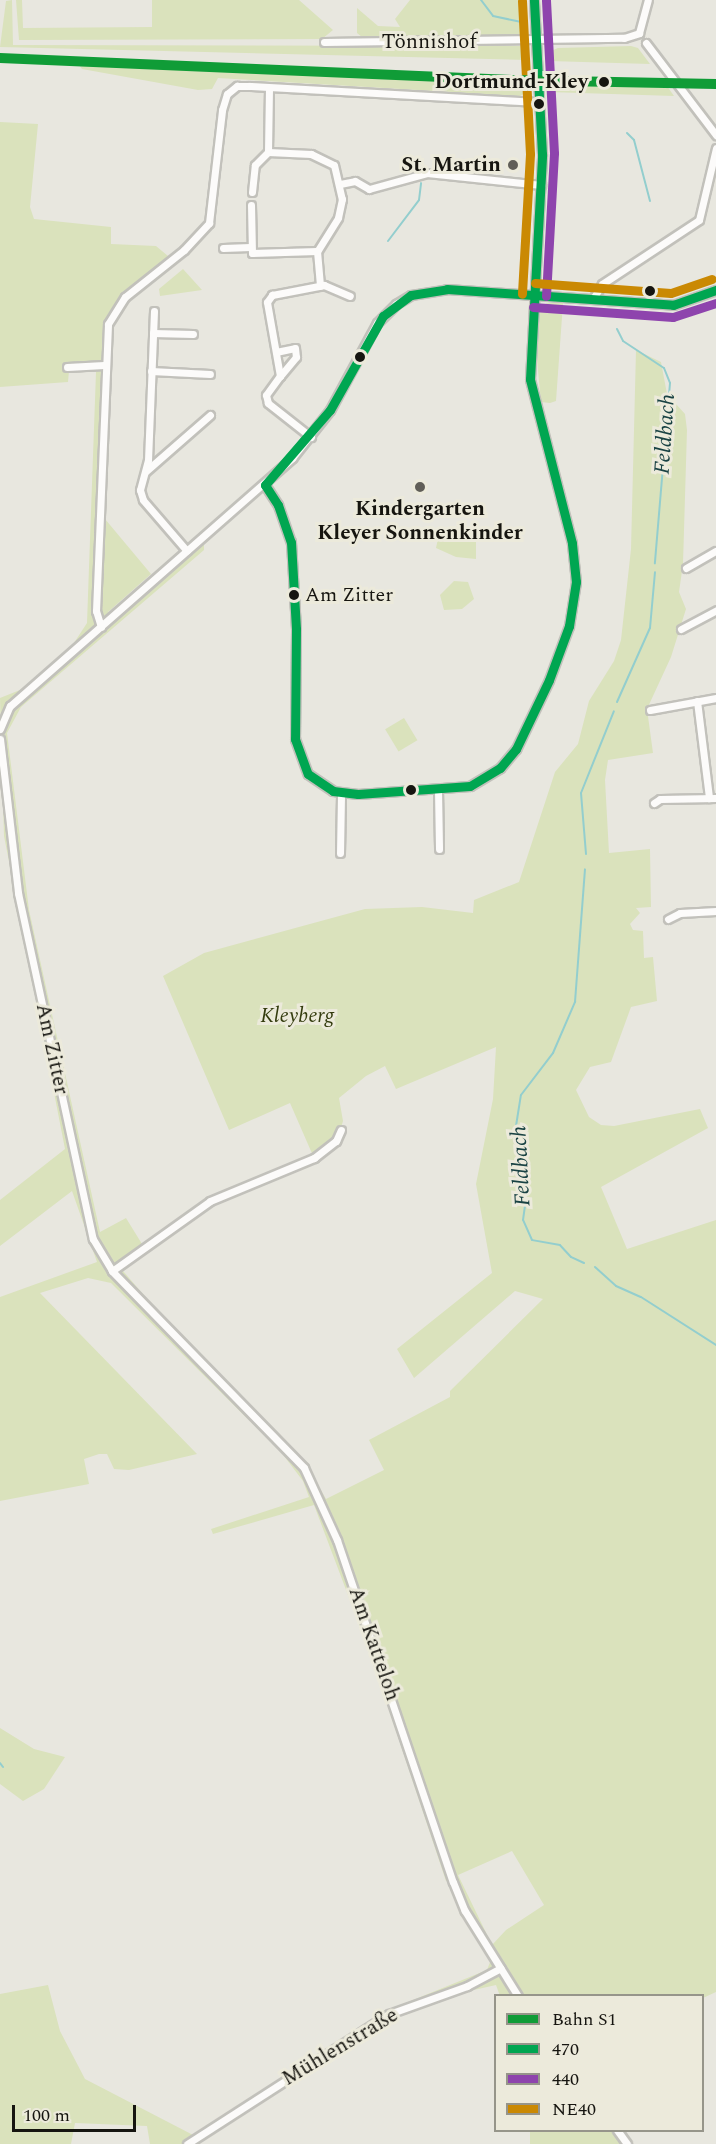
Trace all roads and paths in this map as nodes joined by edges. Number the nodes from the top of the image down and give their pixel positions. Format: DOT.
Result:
graph roads {
  1 [pos="534,0"];
  2 [pos="648,0"];
  3 [pos="324,42"];
  4 [pos="535,42"];
  5 [pos="646,43"];
  6 [pos="269,88"];
  7 [pos="539,102"];
  8 [pos="716,135"];
  9 [pos="716,148"];
  10 [pos="268,152"];
  11 [pos="340,184"];
  12 [pos="541,185"];
  13 [pos="252,192"];
  14 [pos="251,205"];
  15 [pos="250,247"];
  16 [pos="224,249"];
  17 [pos="317,252"];
  18 [pos="320,286"];
  19 [pos="716,290"];
  20 [pos="534,295"];
  21 [pos="350,296"];
  22 [pos="594,297"];
  23 [pos="154,311"];
  24 [pos="153,333"];
  25 [pos="193,334"];
  26 [pos="276,352"];
  27 [pos="104,365"];
  28 [pos="67,366"];
  29 [pos="151,371"];
  30 [pos="210,374"];
  31 [pos="280,376"];
  32 [pos="210,416"];
  33 [pos="311,437"];
  34 [pos="144,472"];
  35 [pos="265,485"];
  36 [pos="187,551"];
  37 [pos="716,551"];
  38 [pos="686,568"];
  39 [pos="716,610"];
  40 [pos="101,627"];
  41 [pos="681,629"];
  42 [pos="716,698"];
  43 [pos="697,702"];
  44 [pos="650,710"];
  45 [pos="2,713"];
  46 [pos="0,729"];
  47 [pos="0,739"];
  48 [pos="438,790"];
  49 [pos="341,794"];
  50 [pos="712,798"];
  51 [pos="654,803"];
  52 [pos="439,849"];
  53 [pos="340,853"];
  54 [pos="716,911"];
  55 [pos="668,919"];
  56 [pos="341,1130"];
  57 [pos="112,1271"];
  58 [pos="168,1332"];
  59 [pos="501,1968"];
  60 [pos="517,1994"];
  61 [pos="618,2132"];
  62 [pos="187,2144"];
  63 [pos="627,2144"];
  1 -- 4 [label="street"];
  2 -- 4 [label="street, Tönnishof"];
  3 -- 4 [label="street, Tönnishof"];
  4 -- 7 [label="street"];
  5 -- 8 [label="street"];
  6 -- 7 [label="street"];
  6 -- 10 [label="street"];
  6 -- 27 [label="street"];
  7 -- 12 [label="street"];
  9 -- 22 [label="street"];
  10 -- 11 [label="street"];
  10 -- 13 [label="street"];
  11 -- 12 [label="street"];
  11 -- 17 [label="street"];
  12 -- 20 [label="street"];
  14 -- 15 [label="street"];
  15 -- 16 [label="street"];
  15 -- 17 [label="street"];
  17 -- 18 [label="street"];
  18 -- 21 [label="street"];
  18 -- 26 [label="street"];
  19 -- 22 [label="street"];
  20 -- 22 [label="street"];
  20 -- 33 [label="street"];
  20 -- 48 [label="street"];
  23 -- 24 [label="street"];
  24 -- 25 [label="street"];
  24 -- 29 [label="street"];
  26 -- 31 [label="street"];
  26 -- 31 [label="street"];
  27 -- 28 [label="street"];
  27 -- 40 [label="street"];
  29 -- 30 [label="street"];
  29 -- 34 [label="street"];
  31 -- 33 [label="street"];
  32 -- 34 [label="street"];
  33 -- 35 [label="street"];
  34 -- 36 [label="street"];
  35 -- 36 [label="street"];
  35 -- 49 [label="street"];
  36 -- 40 [label="street"];
  37 -- 38 [label="street"];
  39 -- 41 [label="street"];
  40 -- 45 [label="street"];
  42 -- 43 [label="street"];
  43 -- 44 [label="street"];
  43 -- 50 [label="street"];
  45 -- 46 [label="street"];
  47 -- 57 [label="street, Am Zitter"];
  48 -- 49 [label="street"];
  48 -- 52 [label="street"];
  49 -- 53 [label="street"];
  50 -- 51 [label="street"];
  54 -- 55 [label="street"];
  56 -- 57 [label="street"];
  57 -- 58 [label="street, Am Zitter"];
  58 -- 59 [label="street, Am Katteloh"];
  59 -- 60 [label="street, Am Katteloh"];
  59 -- 62 [label="street, Mühlenstraße"];
  61 -- 63 [label="street"];
}
